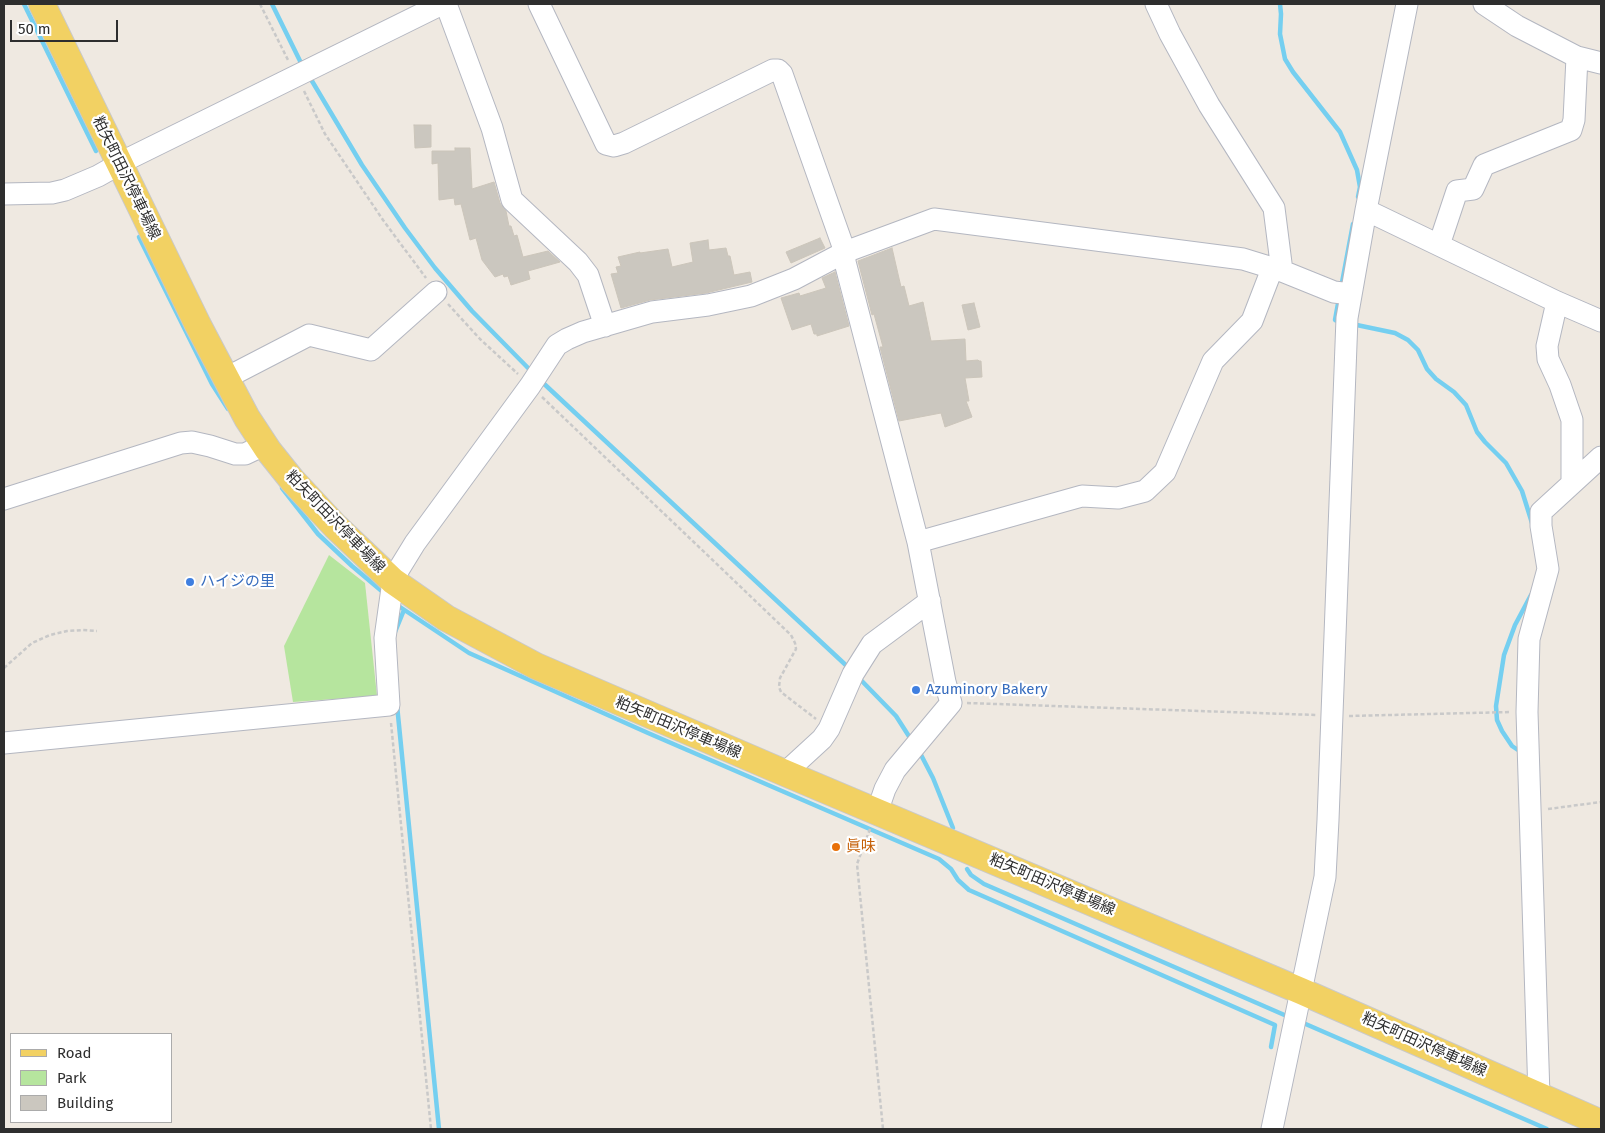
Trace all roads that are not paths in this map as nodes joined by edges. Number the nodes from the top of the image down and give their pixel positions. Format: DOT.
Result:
graph roads {
  1 [pos="42,4"];
  2 [pos="442,4"];
  3 [pos="446,4"];
  4 [pos="539,4"];
  5 [pos="1156,4"];
  6 [pos="1407,4"];
  7 [pos="1484,4"];
  8 [pos="1577,58"];
  9 [pos="1601,63"];
  10 [pos="119,164"];
  11 [pos="4,194"];
  12 [pos="1366,210"];
  13 [pos="1439,245"];
  14 [pos="845,252"];
  15 [pos="1277,270"];
  16 [pos="436,292"];
  17 [pos="1343,293"];
  18 [pos="1558,302"];
  19 [pos="1601,321"];
  20 [pos="605,326"];
  21 [pos="226,378"];
  22 [pos="264,445"];
  23 [pos="1601,457"];
  24 [pos="1572,483"];
  25 [pos="4,499"];
  26 [pos="918,542"];
  27 [pos="393,581"];
  28 [pos="930,601"];
  29 [pos="4,743"];
  30 [pos="785,774"];
  31 [pos="877,812"];
  32 [pos="1300,999"];
  33 [pos="1539,1096"];
  34 [pos="1601,1123"];
  35 [pos="1272,1129"];
  1 -- 10 [label="main road, 粕矢町田沢停車場線"];
  2 -- 10 [label="street"];
  3 -- 20 [label="street"];
  4 -- 14 [label="street"];
  5 -- 15 [label="street"];
  6 -- 12 [label="street"];
  7 -- 8 [label="street"];
  8 -- 9 [label="street"];
  8 -- 13 [label="street"];
  10 -- 11 [label="street"];
  10 -- 21 [label="main road, 粕矢町田沢停車場線"];
  12 -- 13 [label="street"];
  12 -- 17 [label="street"];
  13 -- 18 [label="street"];
  14 -- 15 [label="street"];
  14 -- 20 [label="street"];
  14 -- 26 [label="street"];
  15 -- 17 [label="street"];
  15 -- 26 [label="street"];
  16 -- 21 [label="street"];
  17 -- 32 [label="street"];
  18 -- 19 [label="street"];
  18 -- 24 [label="street"];
  20 -- 27 [label="street"];
  21 -- 22 [label="main road, 粕矢町田沢停車場線"];
  22 -- 25 [label="street"];
  22 -- 27 [label="main road, 粕矢町田沢停車場線"];
  23 -- 24 [label="street"];
  24 -- 33 [label="street"];
  26 -- 28 [label="street"];
  27 -- 29 [label="street"];
  27 -- 30 [label="main road, 粕矢町田沢停車場線"];
  28 -- 30 [label="street"];
  28 -- 31 [label="street"];
  30 -- 31 [label="main road, 粕矢町田沢停車場線"];
  31 -- 32 [label="main road, 粕矢町田沢停車場線"];
  32 -- 33 [label="main road, 粕矢町田沢停車場線"];
  32 -- 35 [label="street"];
  33 -- 34 [label="main road, 粕矢町田沢停車場線"];
}
